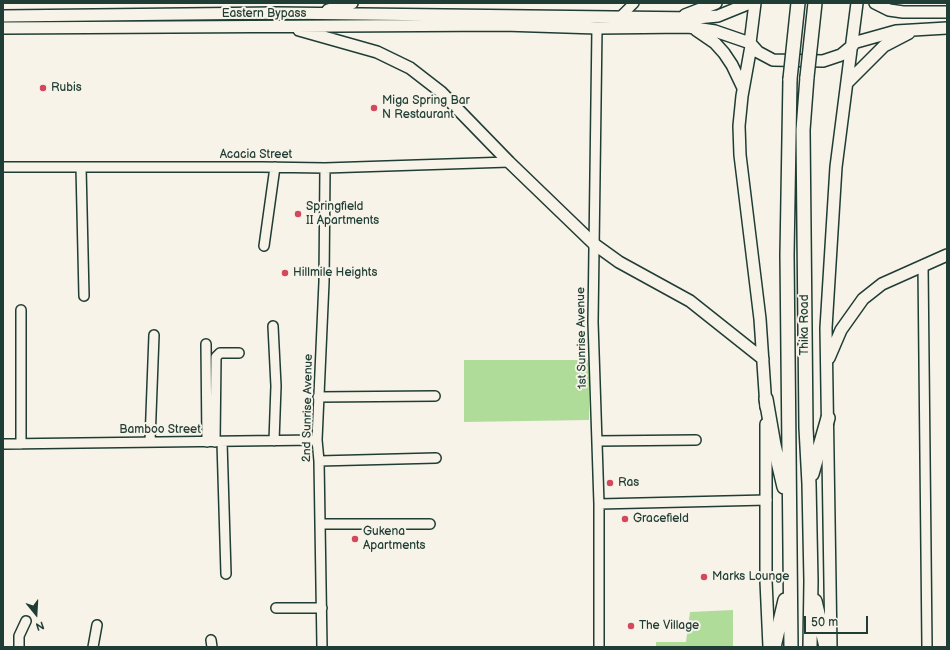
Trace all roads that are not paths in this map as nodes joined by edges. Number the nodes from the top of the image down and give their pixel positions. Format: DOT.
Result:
graph roads {
  1 [pos="352,3"];
  2 [pos="634,3"];
  3 [pos="716,3"];
  4 [pos="750,3"];
  5 [pos="755,3"];
  6 [pos="798,3"];
  7 [pos="815,3"];
  8 [pos="857,3"];
  9 [pos="874,3"];
  10 [pos="902,3"];
  11 [pos="947,12"];
  12 [pos="316,13"];
  13 [pos="931,13"];
  14 [pos="3,16"];
  15 [pos="620,17"];
  16 [pos="677,18"];
  17 [pos="283,26"];
  18 [pos="688,27"];
  19 [pos="3,28"];
  20 [pos="597,28"];
  21 [pos="947,28"];
  22 [pos="919,29"];
  23 [pos="750,44"];
  24 [pos="853,44"];
  25 [pos="847,83"];
  26 [pos="743,89"];
  27 [pos="509,162"];
  28 [pos="3,167"];
  29 [pos="81,167"];
  30 [pos="275,167"];
  31 [pos="325,168"];
  32 [pos="594,244"];
  33 [pos="264,246"];
  34 [pos="947,255"];
  35 [pos="923,265"];
  36 [pos="84,296"];
  37 [pos="22,310"];
  38 [pos="273,326"];
  39 [pos="154,335"];
  40 [pos="206,344"];
  41 [pos="239,353"];
  42 [pos="763,358"];
  43 [pos="827,363"];
  44 [pos="435,396"];
  45 [pos="318,398"];
  46 [pos="766,399"];
  47 [pos="828,418"];
  48 [pos="317,440"];
  49 [pos="696,440"];
  50 [pos="150,441"];
  51 [pos="274,441"];
  52 [pos="597,441"];
  53 [pos="215,442"];
  54 [pos="3,444"];
  55 [pos="21,444"];
  56 [pos="436,458"];
  57 [pos="319,461"];
  58 [pos="809,484"];
  59 [pos="767,500"];
  60 [pos="600,504"];
  61 [pos="789,508"];
  62 [pos="321,524"];
  63 [pos="430,524"];
  64 [pos="226,574"];
  65 [pos="790,581"];
  66 [pos="811,581"];
  67 [pos="276,608"];
  68 [pos="322,608"];
  69 [pos="26,621"];
  70 [pos="97,624"];
  71 [pos="19,647"];
  72 [pos="93,647"];
  73 [pos="322,647"];
  74 [pos="599,647"];
  75 [pos="769,647"];
  76 [pos="774,647"];
  77 [pos="791,647"];
  78 [pos="810,647"];
  79 [pos="826,647"];
  80 [pos="831,647"];
  81 [pos="928,647"];
  1 -- 12 [label="main road"];
  2 -- 15 [label="street"];
  3 -- 16 [label="main road"];
  4 -- 16 [label="main road, Eastern Bypass"];
  5 -- 23 [label="main road"];
  6 -- 61 [label="highway, Thika Road, bridge"];
  7 -- 58 [label="highway, Thika Road, bridge"];
  8 -- 24 [label="main road, Thika Road"];
  9 -- 13 [label="main road"];
  10 -- 13 [label="main road"];
  11 -- 13 [label="main road"];
  12 -- 14 [label="main road, Eastern Bypass"];
  12 -- 15 [label="main road, Eastern Bypass"];
  15 -- 16 [label="main road, Eastern Bypass"];
  17 -- 19 [label="main road, Eastern Bypass"];
  17 -- 20 [label="main road, Eastern Bypass"];
  17 -- 27 [label="main road"];
  18 -- 20 [label="main road, Eastern Bypass"];
  18 -- 23 [label="main road, Eastern Bypass"];
  18 -- 26 [label="main road"];
  20 -- 32 [label="street, 1st Sunrise Avenue"];
  21 -- 22 [label="main road, Eastern Bypass"];
  22 -- 24 [label="main road, Eastern Bypass"];
  22 -- 25 [label="main road"];
  23 -- 24 [label="main road, Eastern Bypass"];
  23 -- 26 [label="main road"];
  24 -- 25 [label="main road, Thika Road"];
  25 -- 43 [label="main road, Thika Road"];
  26 -- 42 [label="main road"];
  27 -- 31 [label="street, Acacia Street"];
  27 -- 32 [label="main road"];
  28 -- 29 [label="street, Acacia Street"];
  29 -- 30 [label="street, Acacia Street"];
  29 -- 36 [label="street"];
  30 -- 31 [label="street, Acacia Street"];
  30 -- 33 [label="street"];
  31 -- 45 [label="street, 2nd Sunrise Avenue"];
  32 -- 42 [label="main road"];
  32 -- 52 [label="street, 1st Sunrise Avenue"];
  34 -- 35 [label="main road"];
  35 -- 43 [label="main road"];
  35 -- 81 [label="street"];
  37 -- 55 [label="street"];
  38 -- 51 [label="street"];
  39 -- 50 [label="street"];
  40 -- 53 [label="street"];
  41 -- 53 [label="street"];
  42 -- 46 [label="main road"];
  43 -- 47 [label="main road, Thika Road"];
  44 -- 45 [label="street"];
  45 -- 48 [label="street, 2nd Sunrise Avenue"];
  46 -- 59 [label="main road"];
  46 -- 61 [label="highway"];
  47 -- 58 [label="highway"];
  47 -- 80 [label="main road, Thika Road"];
  48 -- 51 [label="street, Bamboo Street"];
  48 -- 57 [label="street, 2nd Sunrise Avenue"];
  49 -- 52 [label="street"];
  50 -- 53 [label="street, Bamboo Street"];
  50 -- 55 [label="street, Bamboo Street"];
  51 -- 53 [label="street, Bamboo Street"];
  52 -- 60 [label="street, 1st Sunrise Avenue"];
  53 -- 64 [label="street"];
  54 -- 55 [label="street, Bamboo Street"];
  56 -- 57 [label="street"];
  57 -- 62 [label="street, 2nd Sunrise Avenue"];
  58 -- 66 [label="highway, Thika Road"];
  59 -- 60 [label="street"];
  59 -- 75 [label="main road"];
  60 -- 74 [label="street, 1st Sunrise Avenue"];
  61 -- 65 [label="highway, Thika Road"];
  62 -- 63 [label="street"];
  62 -- 68 [label="street, 2nd Sunrise Avenue"];
  65 -- 76 [label="highway"];
  65 -- 77 [label="highway, Thika Road"];
  66 -- 78 [label="highway, Thika Road"];
  66 -- 79 [label="highway"];
  67 -- 68 [label="street"];
  68 -- 73 [label="street, 2nd Sunrise Avenue"];
  69 -- 71 [label="street"];
  70 -- 72 [label="street"];
}
